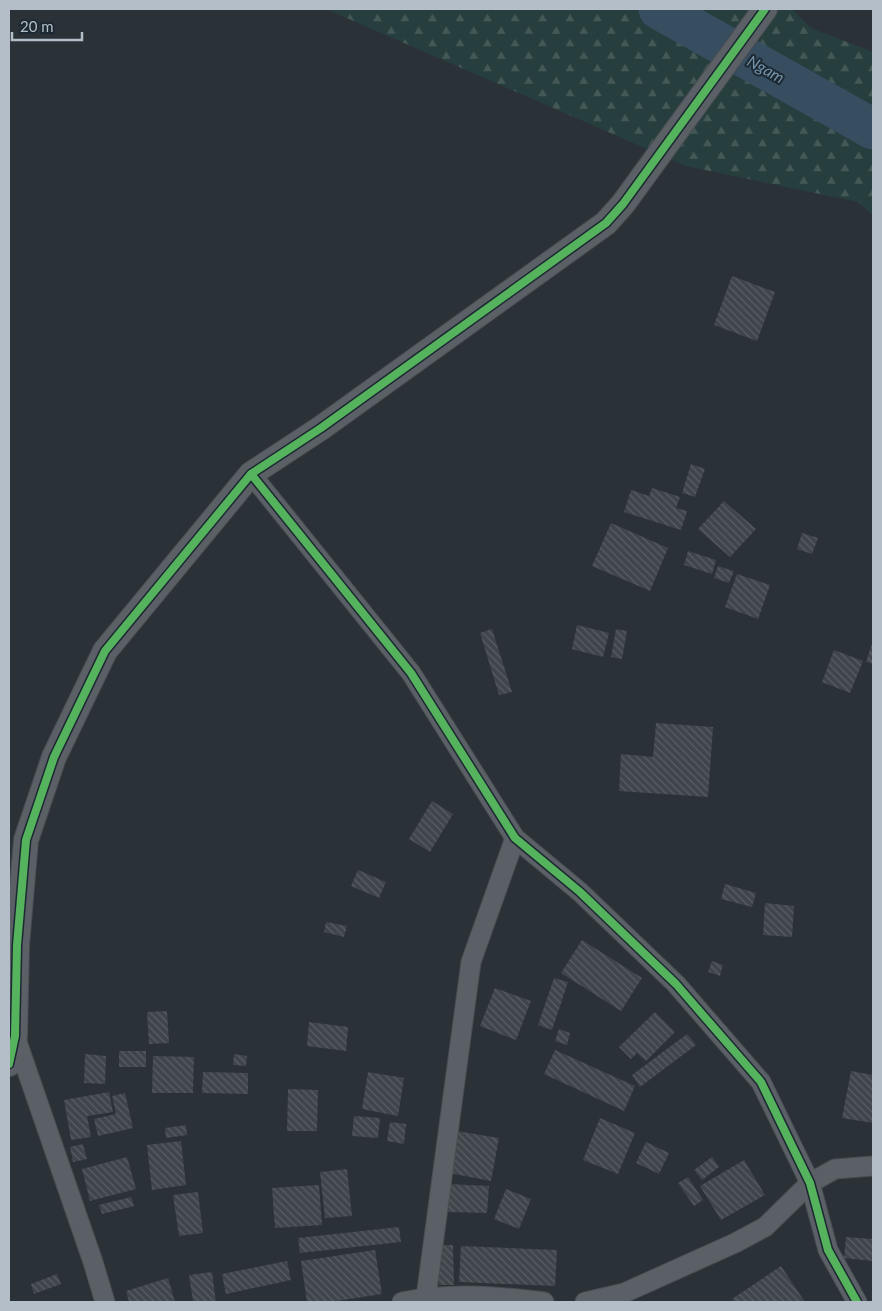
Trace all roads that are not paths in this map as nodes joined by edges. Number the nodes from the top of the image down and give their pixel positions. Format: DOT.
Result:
graph roads {
  1 [pos="765,9"];
  2 [pos="251,474"];
  3 [pos="515,838"];
  4 [pos="15,1036"];
  5 [pos="9,1064"];
  6 [pos="873,1166"];
  7 [pos="810,1183"];
  8 [pos="426,1297"];
  9 [pos="624,1298"];
  10 [pos="105,1302"];
  11 [pos="402,1302"];
  12 [pos="544,1302"];
  13 [pos="585,1302"];
  14 [pos="857,1302"];
  1 -- 2 [label="street"];
  2 -- 3 [label="street"];
  2 -- 4 [label="street"];
  3 -- 7 [label="street"];
  3 -- 8 [label="street"];
  4 -- 5 [label="street"];
  4 -- 10 [label="street"];
  6 -- 7 [label="street"];
  7 -- 9 [label="street"];
  7 -- 14 [label="street"];
  8 -- 11 [label="street"];
  8 -- 12 [label="street"];
  9 -- 13 [label="street"];
}
